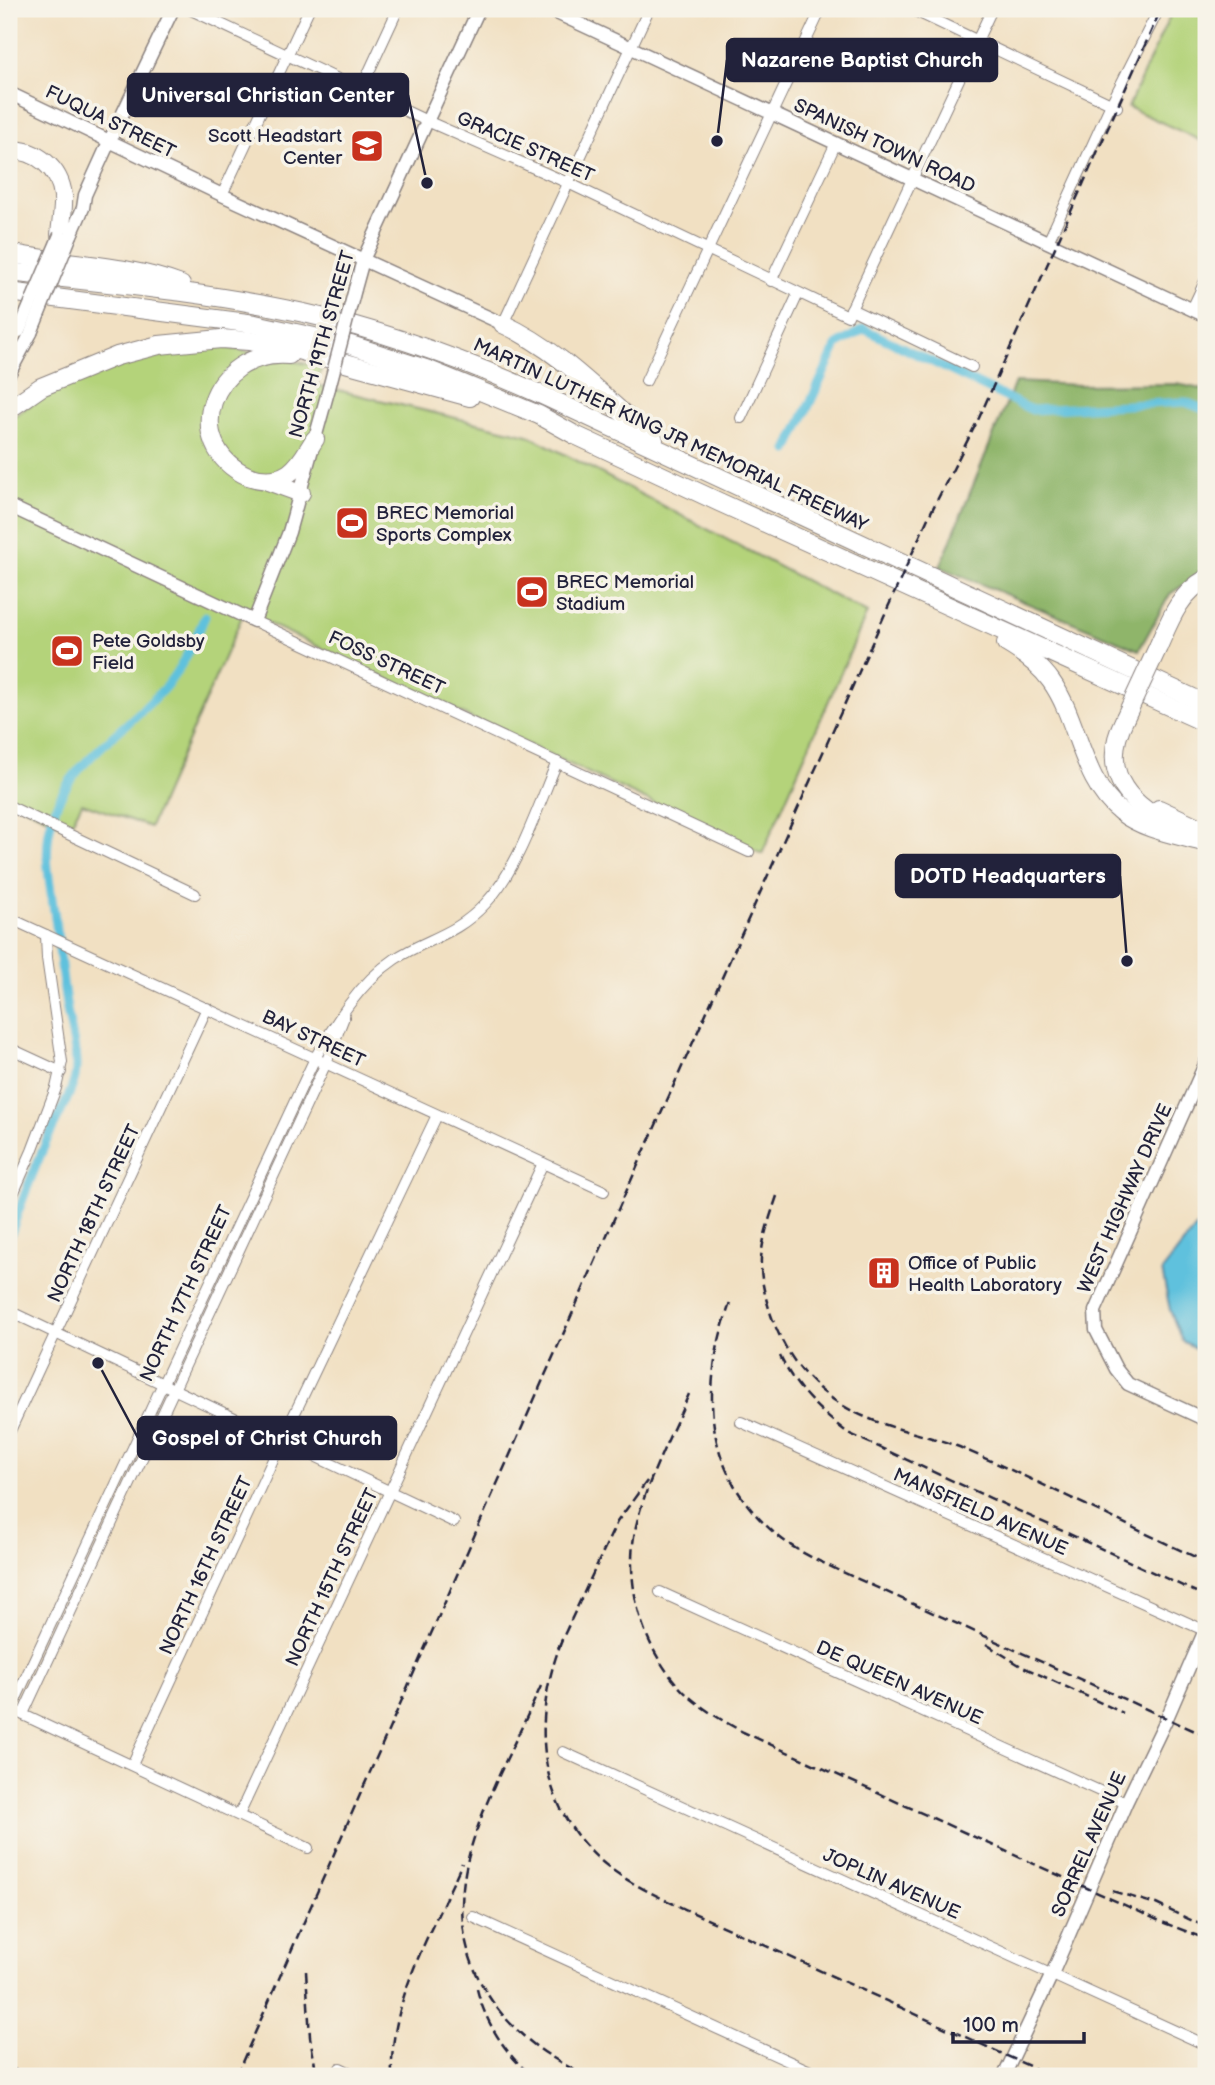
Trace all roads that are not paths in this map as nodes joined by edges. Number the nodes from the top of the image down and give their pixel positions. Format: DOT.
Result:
graph roads {
  1 [pos="173,9"];
  2 [pos="189,9"];
  3 [pos="309,9"];
  4 [pos="398,9"];
  5 [pos="480,9"];
  6 [pos="548,9"];
  7 [pos="649,9"];
  8 [pos="821,9"];
  9 [pos="911,9"];
  10 [pos="992,9"];
  11 [pos="1159,9"];
  12 [pos="977,41"];
  13 [pos="631,47"];
  14 [pos="287,55"];
  15 [pos="360,89"];
  16 [pos="9,93"];
  17 [pos="1114,106"];
  18 [pos="772,114"];
  19 [pos="427,121"];
  20 [pos="108,142"];
  21 [pos="836,143"];
  22 [pos="9,150"];
  23 [pos="912,179"];
  24 [pos="568,184"];
  25 [pos="222,195"];
  26 [pos="66,235"];
  27 [pos="1048,242"];
  28 [pos="707,251"];
  29 [pos="9,253"];
  30 [pos="363,260"];
  31 [pos="9,272"];
  32 [pos="1206,279"];
  33 [pos="771,281"];
  34 [pos="9,292"];
  35 [pos="798,294"];
  36 [pos="214,297"];
  37 [pos="9,305"];
  38 [pos="1192,309"];
  39 [pos="155,310"];
  40 [pos="850,313"];
  41 [pos="1206,316"];
  42 [pos="503,324"];
  43 [pos="354,366"];
  44 [pos="972,367"];
  45 [pos="9,373"];
  46 [pos="646,382"];
  47 [pos="9,409"];
  48 [pos="741,418"];
  49 [pos="575,435"];
  50 [pos="315,439"];
  51 [pos="682,460"];
  52 [pos="259,479"];
  53 [pos="301,493"];
  54 [pos="9,506"];
  55 [pos="1206,579"];
  56 [pos="1206,585"];
  57 [pos="963,613"];
  58 [pos="254,621"];
  59 [pos="1078,644"];
  60 [pos="1160,649"];
  61 [pos="1111,682"];
  62 [pos="1206,694"];
  63 [pos="1206,704"];
  64 [pos="1128,719"];
  65 [pos="1206,723"];
  66 [pos="1206,734"];
  67 [pos="557,762"];
  68 [pos="9,806"];
  69 [pos="1206,831"];
  70 [pos="1206,843"];
  71 [pos="749,852"];
  72 [pos="195,894"];
  73 [pos="9,918"];
  74 [pos="49,936"];
  75 [pos="207,1008"];
  76 [pos="346,1010"];
  77 [pos="9,1048"];
  78 [pos="315,1058"];
  79 [pos="1206,1062"];
  80 [pos="326,1063"];
  81 [pos="61,1072"];
  82 [pos="437,1115"];
  83 [pos="543,1163"];
  84 [pos="259,1177"];
  85 [pos="13,1181"];
  86 [pos="270,1183"];
  87 [pos="604,1191"];
  88 [pos="9,1203"];
  89 [pos="9,1311"];
  90 [pos="57,1333"];
  91 [pos="162,1384"];
  92 [pos="174,1390"];
  93 [pos="1206,1420"];
  94 [pos="741,1422"];
  95 [pos="9,1433"];
  96 [pos="282,1440"];
  97 [pos="390,1491"];
  98 [pos="110,1496"];
  99 [pos="122,1502"];
  100 [pos="454,1522"];
  101 [pos="660,1592"];
  102 [pos="1206,1630"];
  103 [pos="10,1709"];
  104 [pos="23,1714"];
  105 [pos="563,1752"];
  106 [pos="132,1765"];
  107 [pos="1126,1803"];
  108 [pos="239,1815"];
  109 [pos="307,1848"];
  110 [pos="474,1917"];
  111 [pos="1052,1975"];
  112 [pos="1206,2045"];
  113 [pos="340,2068"];
  114 [pos="357,2076"];
  115 [pos="821,2076"];
  116 [pos="1003,2076"];
  1 -- 20 [label="street"];
  2 -- 14 [label="street, GRACIE STREET"];
  3 -- 14 [label="street"];
  4 -- 15 [label="street"];
  5 -- 19 [label="street, NORTH 19TH STREET"];
  6 -- 13 [label="street, SPANISH TOWN ROAD"];
  7 -- 13 [label="street"];
  8 -- 18 [label="street"];
  9 -- 12 [label="street"];
  10 -- 12 [label="street"];
  11 -- 17 [label="street"];
  12 -- 17 [label="street"];
  12 -- 23 [label="street"];
  13 -- 18 [label="street, SPANISH TOWN ROAD"];
  13 -- 24 [label="street"];
  14 -- 15 [label="street, GRACIE STREET"];
  14 -- 25 [label="street"];
  15 -- 19 [label="street, GRACIE STREET"];
  16 -- 20 [label="street, FUQUA STREET"];
  17 -- 27 [label="street"];
  18 -- 21 [label="street, SPANISH TOWN ROAD"];
  18 -- 28 [label="street"];
  19 -- 24 [label="street, GRACIE STREET"];
  19 -- 30 [label="street, NORTH 19TH STREET"];
  20 -- 25 [label="street, FUQUA STREET"];
  20 -- 26 [label="street"];
  21 -- 23 [label="street, SPANISH TOWN ROAD"];
  21 -- 33 [label="street"];
  22 -- 26 [label="highway"];
  23 -- 27 [label="street, SPANISH TOWN ROAD"];
  23 -- 40 [label="street"];
  24 -- 28 [label="street, GRACIE STREET"];
  24 -- 42 [label="street"];
  25 -- 30 [label="street, FUQUA STREET"];
  26 -- 45 [label="street, bridge"];
  27 -- 38 [label="street, SPANISH TOWN ROAD"];
  28 -- 33 [label="street, GRACIE STREET"];
  28 -- 46 [label="street"];
  29 -- 36 [label="highway"];
  30 -- 42 [label="street, FUQUA STREET"];
  30 -- 50 [label="street, NORTH 19TH STREET, bridge"];
  31 -- 36 [label="highway, MARTIN LUTHER KING JR MEMORIAL FREEWAY"];
  32 -- 38 [label="street"];
  33 -- 35 [label="street, GRACIE STREET"];
  34 -- 39 [label="highway, MARTIN LUTHER KING JR MEMORIAL FREEWAY"];
  35 -- 40 [label="street, GRACIE STREET"];
  35 -- 48 [label="street"];
  36 -- 51 [label="highway, MARTIN LUTHER KING JR MEMORIAL FREEWAY"];
  37 -- 39 [label="highway"];
  38 -- 41 [label="street, SPANISH TOWN ROAD"];
  39 -- 49 [label="highway, MARTIN LUTHER KING JR MEMORIAL FREEWAY"];
  40 -- 44 [label="street, GRACIE STREET"];
  42 -- 51 [label="highway"];
  43 -- 47 [label="highway"];
  43 -- 49 [label="highway"];
  43 -- 52 [label="highway"];
  49 -- 57 [label="highway, MARTIN LUTHER KING JR MEMORIAL FREEWAY"];
  50 -- 52 [label="highway"];
  50 -- 53 [label="street, NORTH 19TH STREET"];
  51 -- 59 [label="highway, MARTIN LUTHER KING JR MEMORIAL FREEWAY"];
  52 -- 53 [label="highway"];
  53 -- 58 [label="street, NORTH 19TH STREET"];
  54 -- 58 [label="street, FOSS STREET"];
  55 -- 60 [label="highway"];
  56 -- 60 [label="highway"];
  57 -- 61 [label="highway, MARTIN LUTHER KING JR MEMORIAL FREEWAY"];
  57 -- 70 [label="highway"];
  58 -- 67 [label="street, FOSS STREET"];
  59 -- 62 [label="highway"];
  59 -- 63 [label="highway, MARTIN LUTHER KING JR MEMORIAL FREEWAY"];
  60 -- 64 [label="highway"];
  61 -- 65 [label="highway, MARTIN LUTHER KING JR MEMORIAL FREEWAY"];
  61 -- 66 [label="highway"];
  64 -- 69 [label="highway"];
  64 -- 70 [label="highway"];
  67 -- 71 [label="street, FOSS STREET"];
  67 -- 76 [label="street, NORTH 17TH STREET"];
  68 -- 72 [label="street"];
  73 -- 74 [label="street, BAY STREET"];
  74 -- 75 [label="street, BAY STREET"];
  74 -- 81 [label="street"];
  75 -- 78 [label="street, BAY STREET"];
  75 -- 90 [label="street, NORTH 18TH STREET"];
  76 -- 78 [label="street, NORTH 17TH STREET"];
  76 -- 80 [label="street, NORTH 17TH STREET"];
  77 -- 81 [label="street"];
  78 -- 80 [label="street, BAY STREET"];
  78 -- 84 [label="street, NORTH 17TH STREET"];
  79 -- 93 [label="street, WEST HIGHWAY DRIVE"];
  80 -- 82 [label="street, BAY STREET"];
  80 -- 86 [label="street, NORTH 17TH STREET"];
  81 -- 85 [label="street"];
  82 -- 83 [label="street, BAY STREET"];
  82 -- 96 [label="street, NORTH 16TH STREET"];
  83 -- 87 [label="street, BAY STREET"];
  83 -- 97 [label="street, NORTH 15TH STREET"];
  84 -- 86 [label="street"];
  84 -- 91 [label="street, NORTH 17TH STREET"];
  85 -- 88 [label="street"];
  86 -- 92 [label="street, NORTH 17TH STREET"];
  89 -- 90 [label="street"];
  90 -- 91 [label="street"];
  90 -- 95 [label="street, NORTH 18TH STREET"];
  91 -- 92 [label="street"];
  91 -- 98 [label="street, NORTH 17TH STREET"];
  92 -- 96 [label="street"];
  92 -- 99 [label="street, NORTH 17TH STREET"];
  94 -- 102 [label="street, MANSFIELD AVENUE"];
  96 -- 97 [label="street"];
  96 -- 106 [label="street, NORTH 16TH STREET"];
  97 -- 100 [label="street"];
  97 -- 108 [label="street, NORTH 15TH STREET"];
  98 -- 99 [label="street"];
  98 -- 103 [label="street, NORTH 17TH STREET"];
  99 -- 104 [label="street, NORTH 17TH STREET"];
  101 -- 107 [label="street, DE QUEEN AVENUE"];
  102 -- 107 [label="street, SORREL AVENUE"];
  103 -- 104 [label="street"];
  104 -- 106 [label="street"];
  105 -- 111 [label="street, JOPLIN AVENUE"];
  106 -- 108 [label="street"];
  107 -- 111 [label="street, SORREL AVENUE"];
  108 -- 109 [label="street"];
  110 -- 115 [label="street"];
  111 -- 112 [label="street, JOPLIN AVENUE"];
  111 -- 116 [label="street, SORREL AVENUE"];
  113 -- 114 [label="street"];
}
